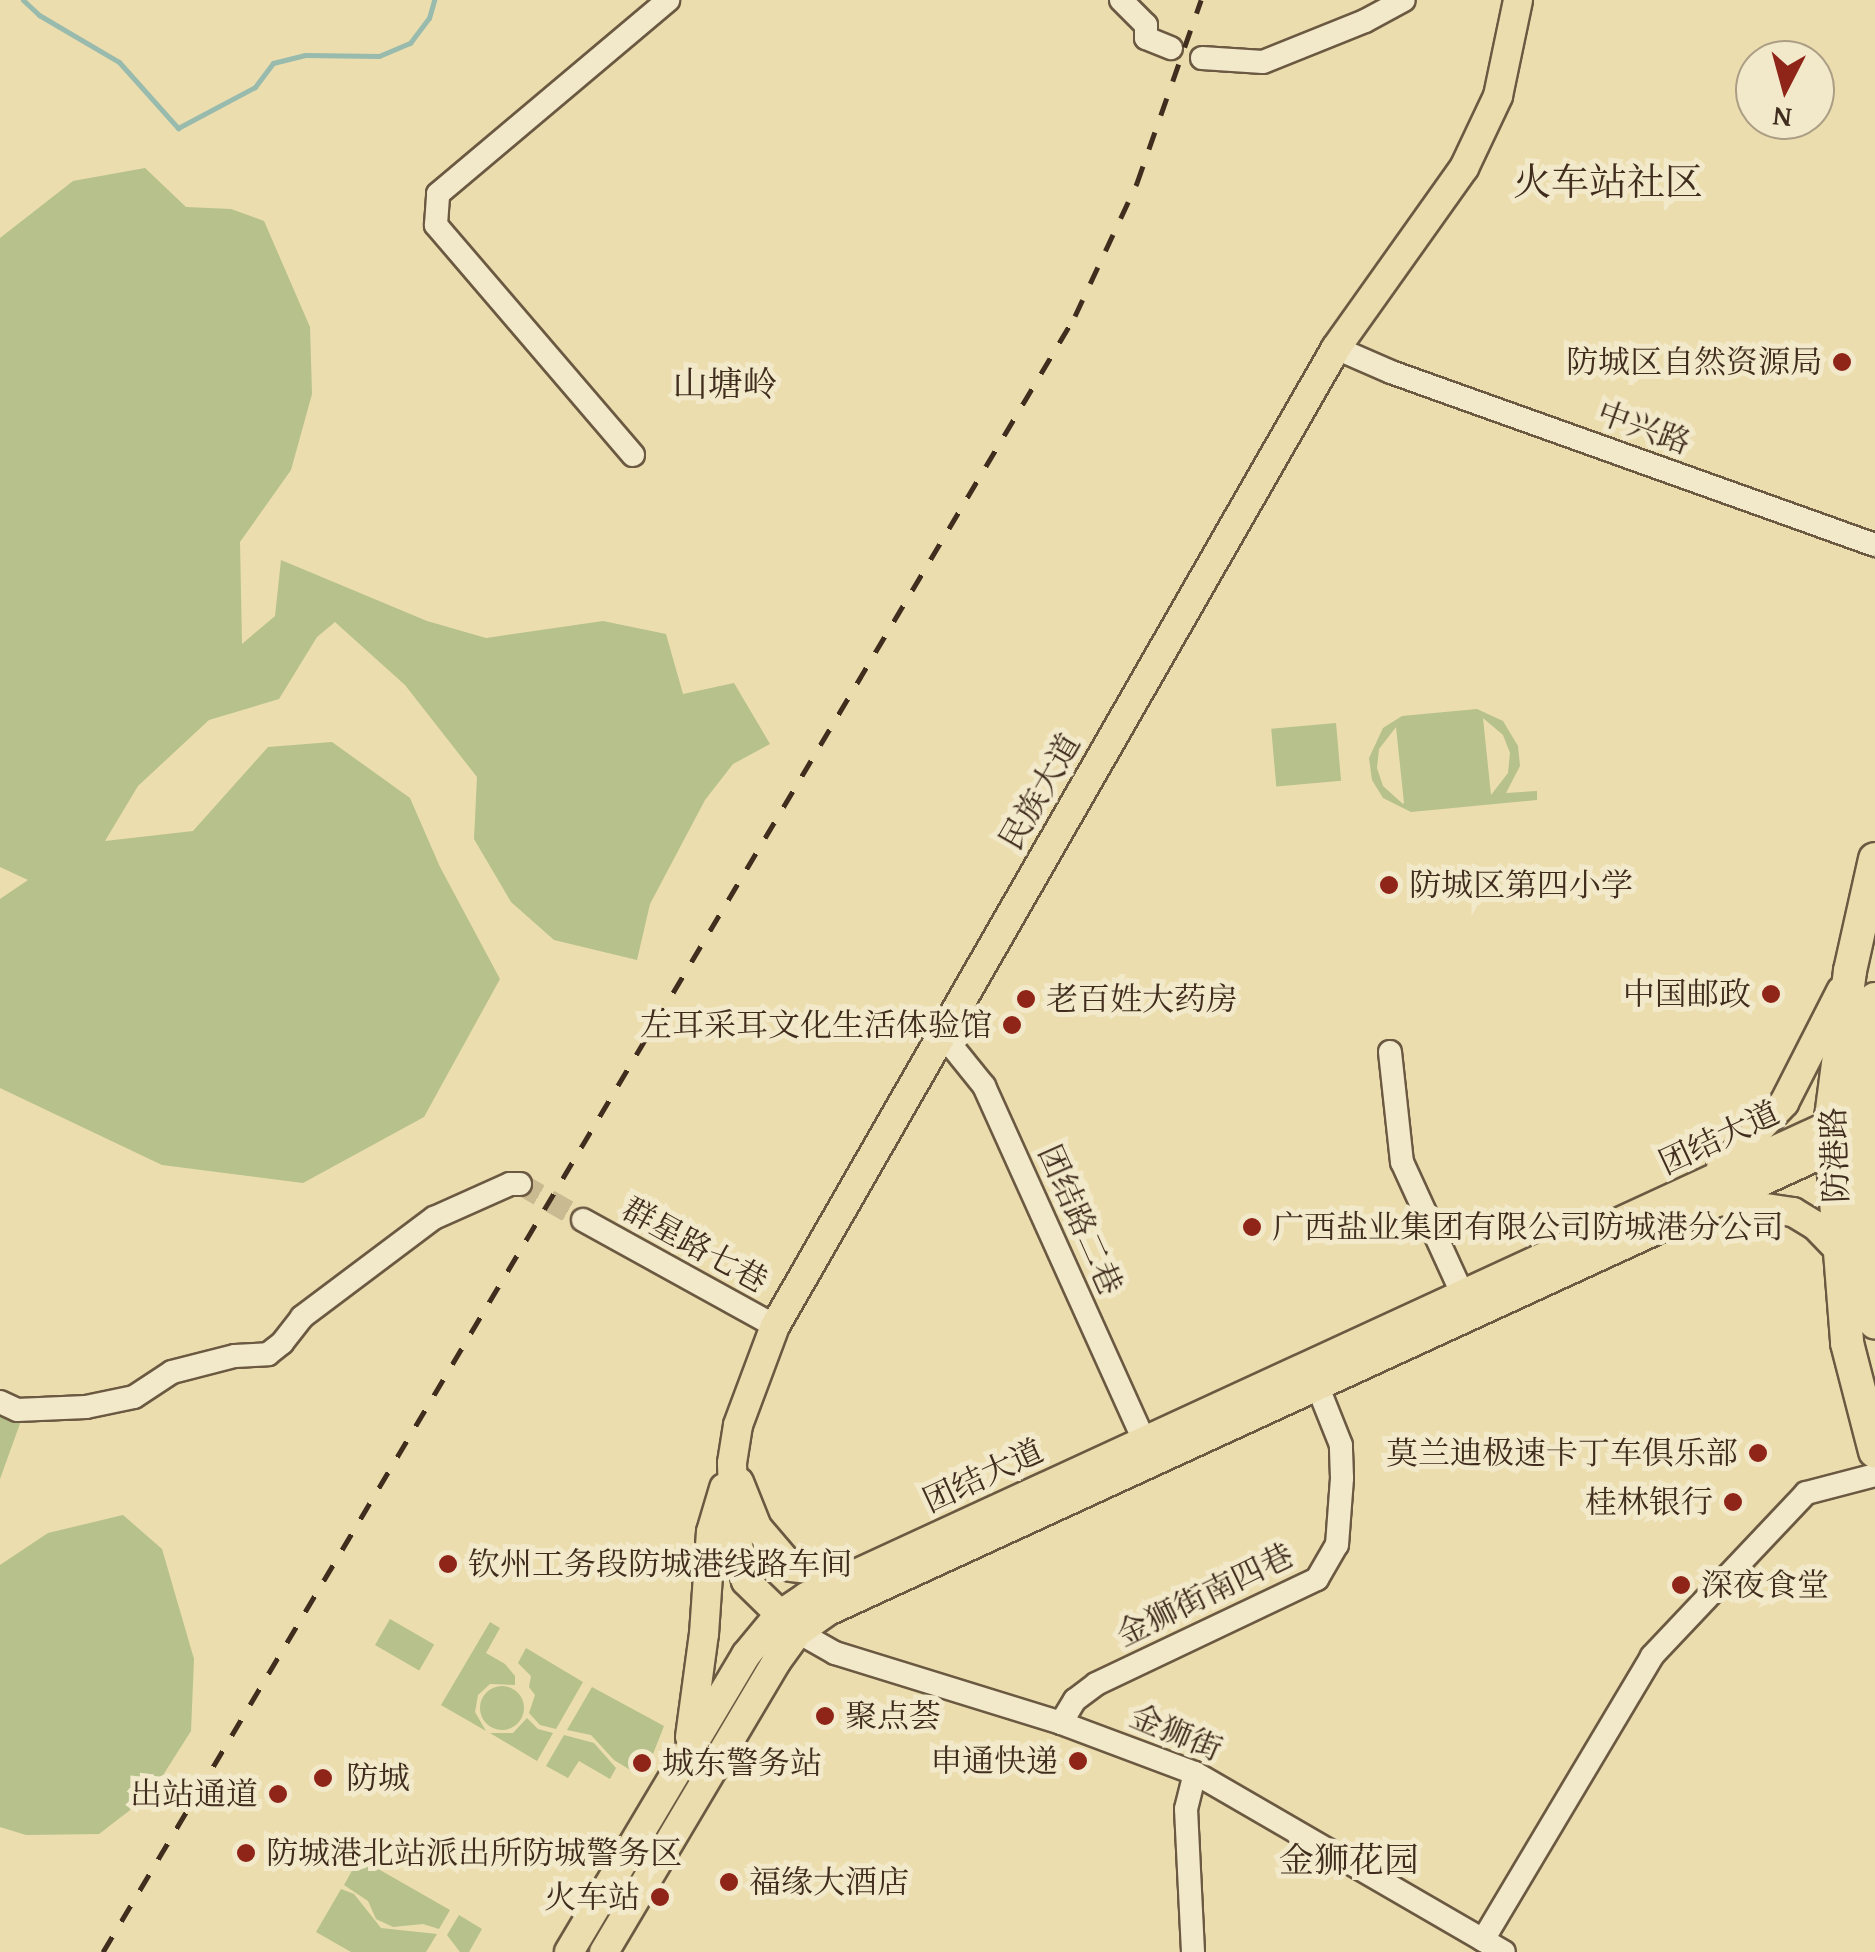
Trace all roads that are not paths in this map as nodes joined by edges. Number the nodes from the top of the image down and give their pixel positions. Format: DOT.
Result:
graph roads {
  1 [pos="668,0"];
  2 [pos="1121,0"];
  3 [pos="1404,0"];
  4 [pos="1518,0"];
  5 [pos="1171,48"];
  6 [pos="1202,58"];
  7 [pos="1336,348"];
  8 [pos="633,455"];
  9 [pos="1875,544"];
  10 [pos="1875,859"];
  11 [pos="1850,971"];
  12 [pos="1875,999"];
  13 [pos="942,1034"];
  14 [pos="1390,1052"];
  15 [pos="1849,1128"];
  16 [pos="520,1184"];
  17 [pos="1713,1191"];
  18 [pos="583,1220"];
  19 [pos="1840,1250"];
  20 [pos="1467,1304"];
  21 [pos="1875,1322"];
  22 [pos="775,1326"];
  23 [pos="1317,1385"];
  24 [pos="0,1402"];
  25 [pos="1144,1440"];
  26 [pos="1875,1451"];
  27 [pos="732,1463"];
  28 [pos="1875,1475"];
  29 [pos="853,1574"];
  30 [pos="788,1624"];
  31 [pos="1061,1723"];
  32 [pos="686,1756"];
  33 [pos="1196,1773"];
  34 [pos="1483,1940"];
  35 [pos="570,1952"];
  36 [pos="604,1952"];
  37 [pos="1193,1952"];
  38 [pos="1504,1952"];
  1 -- 8 [label="street"];
  2 -- 5 [label="street"];
  3 -- 6 [label="street"];
  4 -- 7 [label="main road, 民族大道"];
  7 -- 9 [label="street, 中兴路"];
  7 -- 13 [label="main road, 民族大道"];
  10 -- 11 [label="highway, 防港路"];
  11 -- 15 [label="highway, 防港路"];
  11 -- 17 [label="main road"];
  12 -- 15 [label="highway, 防港路"];
  13 -- 22 [label="main road, 民族大道"];
  13 -- 25 [label="street, 团结路二巷"];
  14 -- 20 [label="street"];
  15 -- 17 [label="main road, 团结大道"];
  15 -- 19 [label="highway, 防港路"];
  15 -- 21 [label="highway, 防港路"];
  16 -- 24 [label="street"];
  17 -- 19 [label="main road"];
  17 -- 20 [label="main road, 团结大道"];
  18 -- 22 [label="street, 群星路七巷"];
  19 -- 26 [label="highway, 防港路"];
  20 -- 23 [label="main road, 团结大道"];
  20 -- 25 [label="main road, 团结大道"];
  22 -- 27 [label="main road, 民族大道"];
  23 -- 30 [label="main road, 团结大道"];
  23 -- 31 [label="street, 金狮街南四巷"];
  25 -- 29 [label="main road, 团结大道"];
  27 -- 29 [label="main road"];
  27 -- 30 [label="main road, 民族大道"];
  27 -- 32 [label="main road"];
  28 -- 34 [label="street"];
  29 -- 30 [label="main road, 团结大道"];
  30 -- 31 [label="street, 金狮街"];
  30 -- 32 [label="main road, 团结大道"];
  30 -- 36 [label="main road, 团结大道"];
  31 -- 33 [label="street, 金狮街"];
  32 -- 35 [label="main road, 团结大道"];
  33 -- 34 [label="street, 金狮街"];
  33 -- 37 [label="street"];
  34 -- 38 [label="street, 金狮街"];
}
